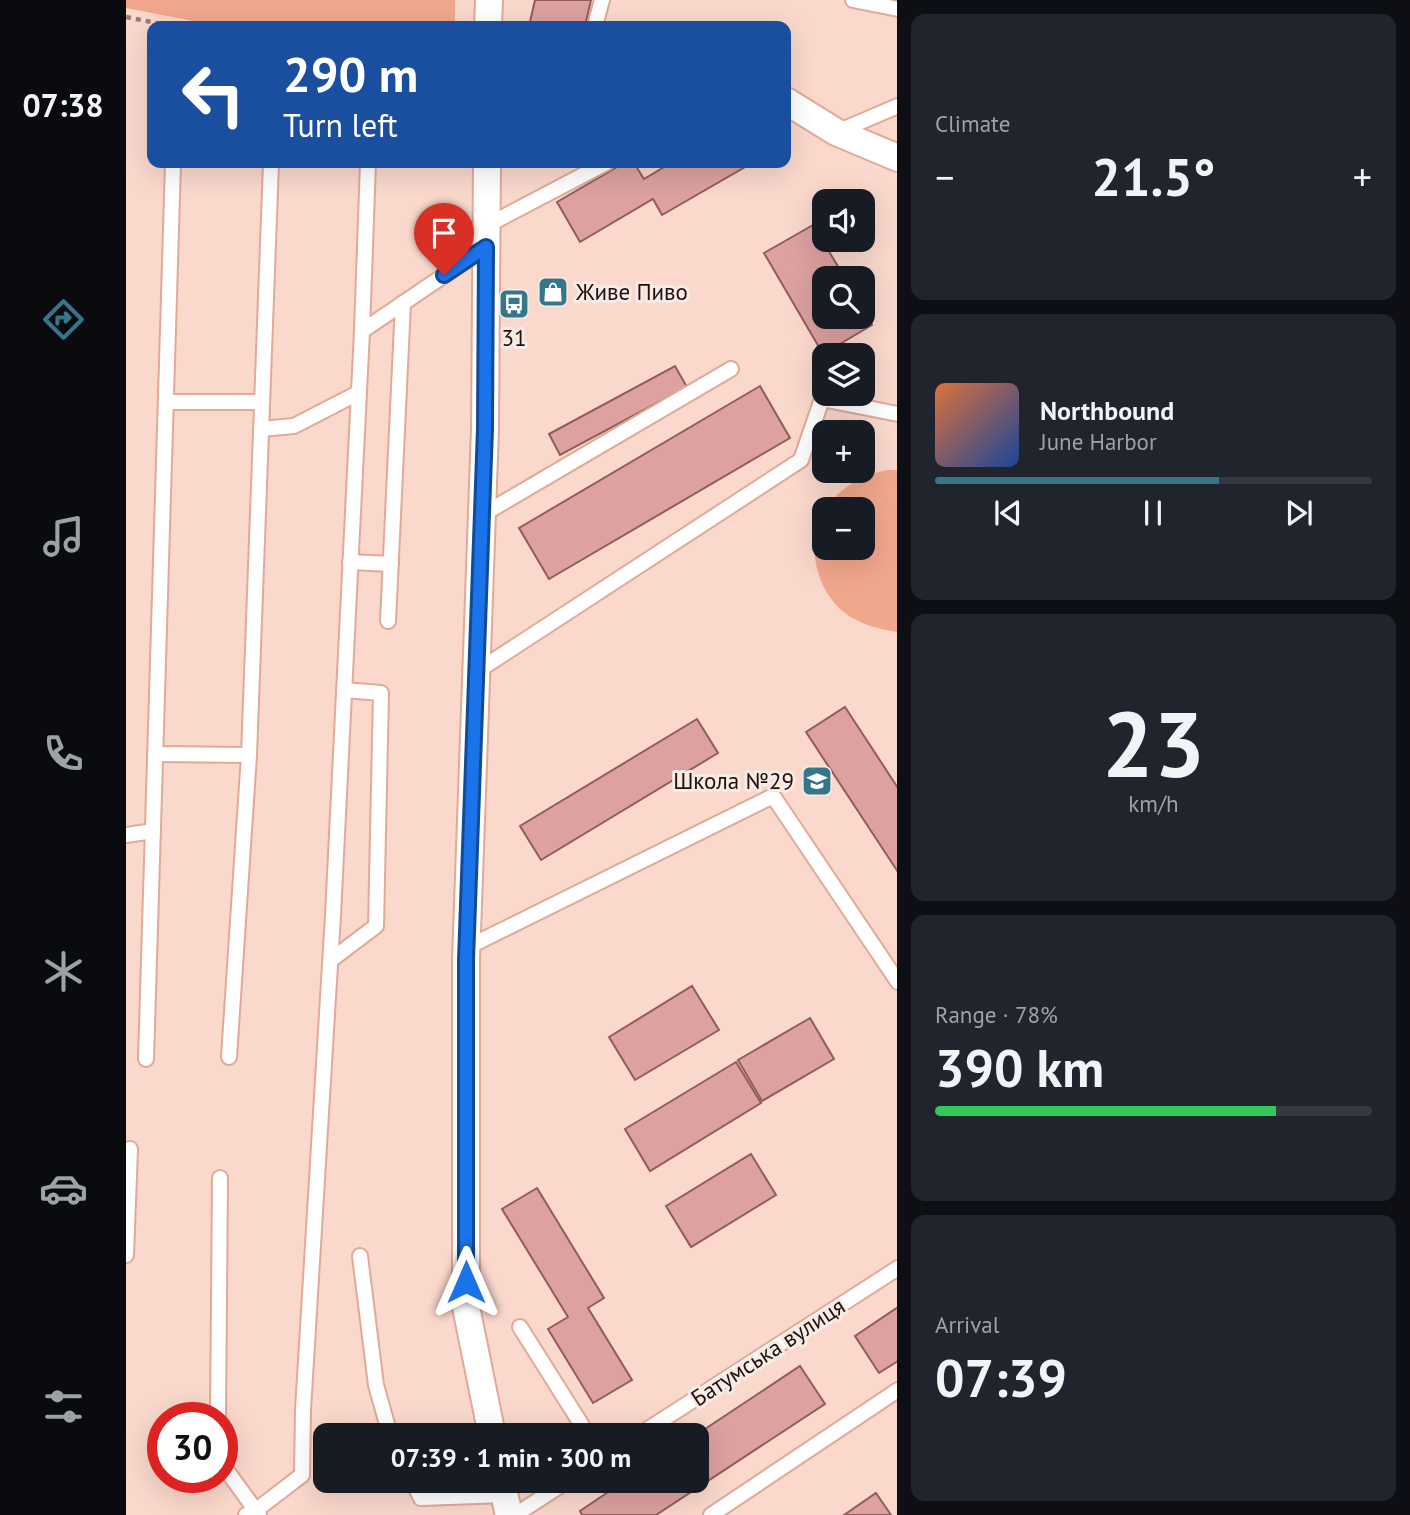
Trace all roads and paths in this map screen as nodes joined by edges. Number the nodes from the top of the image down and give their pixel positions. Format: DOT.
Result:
graph roads {
  1 [pos="489,0"];
  2 [pos="601,0"];
  3 [pos="853,0"];
  4 [pos="897,9"];
  5 [pos="126,17"];
  6 [pos="147,21"];
  7 [pos="488,21"];
  8 [pos="596,21"];
  9 [pos="791,104"];
  10 [pos="897,106"];
  11 [pos="836,132"];
  12 [pos="897,158"];
  13 [pos="173,168"];
  14 [pos="271,168"];
  15 [pos="368,168"];
  16 [pos="487,168"];
  17 [pos="598,168"];
  18 [pos="486,236"];
  19 [pos="403,303"];
  20 [pos="362,331"];
  21 [pos="731,369"];
  22 [pos="358,393"];
  23 [pos="166,401"];
  24 [pos="262,402"];
  25 [pos="897,414"];
  26 [pos="261,429"];
  27 [pos="482,515"];
  28 [pos="350,562"];
  29 [pos="391,564"];
  30 [pos="388,621"];
  31 [pos="476,672"];
  32 [pos="344,690"];
  33 [pos="155,754"];
  34 [pos="249,755"];
  35 [pos="153,831"];
  36 [pos="126,835"];
  37 [pos="466,948"];
  38 [pos="331,960"];
  39 [pos="897,982"];
  40 [pos="229,1057"];
  41 [pos="146,1059"];
  42 [pos="131,1149"];
  43 [pos="220,1178"];
  44 [pos="126,1255"];
  45 [pos="360,1256"];
  46 [pos="897,1268"];
  47 [pos="520,1326"];
  48 [pos="897,1390"];
  49 [pos="218,1402"];
  50 [pos="387,1423"];
  51 [pos="490,1423"];
  52 [pos="580,1423"];
  53 [pos="658,1423"];
  54 [pos="238,1490"];
  55 [pos="418,1493"];
  56 [pos="531,1493"];
  57 [pos="507,1501"];
  58 [pos="253,1514"];
  59 [pos="711,1515"];
  1 -- 7 [label="street"];
  2 -- 8 [label="lane"];
  3 -- 4 [label="lane"];
  5 -- 6 [label="path"];
  9 -- 11 [label="street"];
  10 -- 11 [label="lane"];
  11 -- 12 [label="street"];
  13 -- 23 [label="lane"];
  14 -- 24 [label="lane"];
  15 -- 20 [label="lane"];
  16 -- 18 [label="street"];
  17 -- 18 [label="lane"];
  18 -- 19 [label="lane"];
  18 -- 27 [label="street"];
  19 -- 20 [label="lane"];
  19 -- 29 [label="lane"];
  20 -- 22 [label="lane"];
  21 -- 27 [label="lane"];
  22 -- 26 [label="lane"];
  22 -- 28 [label="lane"];
  23 -- 24 [label="lane"];
  23 -- 33 [label="lane"];
  24 -- 26 [label="lane"];
  25 -- 31 [label="lane"];
  26 -- 34 [label="lane"];
  27 -- 31 [label="street"];
  28 -- 29 [label="lane"];
  28 -- 32 [label="lane"];
  29 -- 30 [label="lane"];
  31 -- 37 [label="street"];
  32 -- 38 [label="lane"];
  32 -- 38 [label="lane"];
  33 -- 34 [label="lane"];
  33 -- 35 [label="lane"];
  34 -- 40 [label="lane"];
  35 -- 36 [label="lane"];
  35 -- 41 [label="lane"];
  37 -- 39 [label="lane"];
  37 -- 51 [label="street"];
  38 -- 58 [label="lane"];
  42 -- 44 [label="lane"];
  43 -- 49 [label="lane"];
  45 -- 50 [label="lane"];
  46 -- 53 [label="lane, Батумська вулиця"];
  47 -- 52 [label="lane"];
  48 -- 59 [label="lane"];
  54 -- 58 [label="lane"];
  55 -- 57 [label="lane"];
  56 -- 57 [label="lane"];
}
